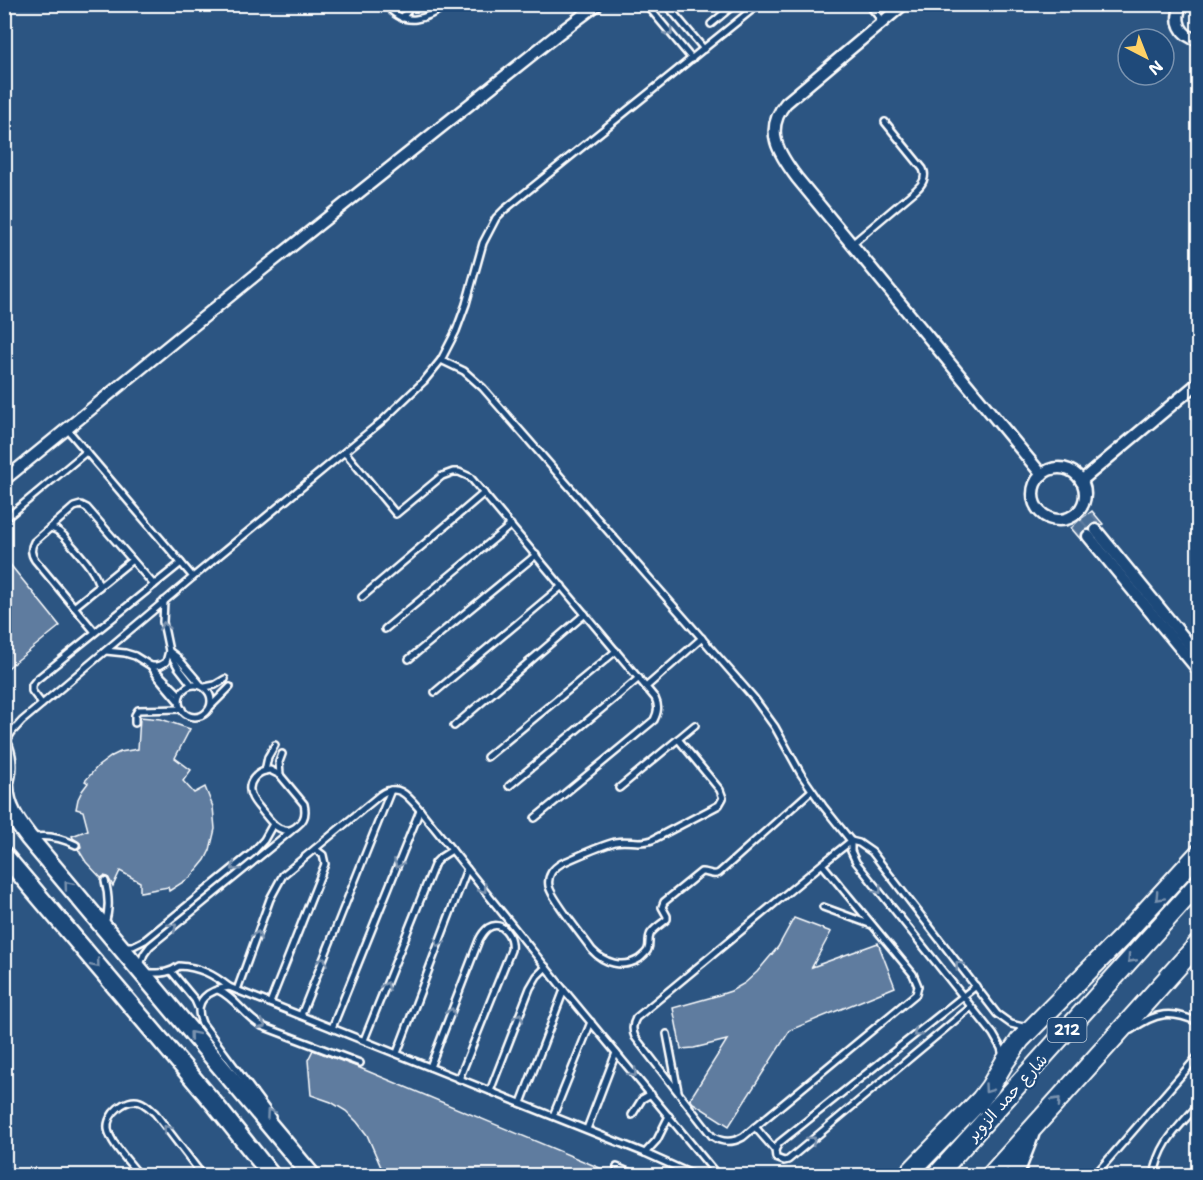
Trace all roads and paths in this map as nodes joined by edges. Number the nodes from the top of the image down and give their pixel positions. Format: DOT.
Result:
graph roads {
  1 [pos="386,4"];
  2 [pos="412,4"];
  3 [pos="448,4"];
  4 [pos="585,4"];
  5 [pos="598,4"];
  6 [pos="646,4"];
  7 [pos="666,4"];
  8 [pos="735,4"];
  9 [pos="759,4"];
  10 [pos="868,4"];
  11 [pos="904,4"];
  12 [pos="1182,4"];
  13 [pos="402,18"];
  14 [pos="883,22"];
  15 [pos="711,24"];
  16 [pos="558,34"];
  17 [pos="1198,40"];
  18 [pos="704,49"];
  19 [pos="692,59"];
  20 [pos="885,122"];
  21 [pos="852,244"];
  22 [pos="441,360"];
  23 [pos="1198,383"];
  24 [pos="67,429"];
  25 [pos="86,452"];
  26 [pos="345,452"];
  27 [pos="1042,475"];
  28 [pos="4,480"];
  29 [pos="1081,481"];
  30 [pos="484,493"];
  31 [pos="1082,505"];
  32 [pos="1086,516"];
  33 [pos="1066,519"];
  34 [pos="4,520"];
  35 [pos="1077,524"];
  36 [pos="511,525"];
  37 [pos="51,528"];
  38 [pos="536,555"];
  39 [pos="132,560"];
  40 [pos="181,563"];
  41 [pos="193,577"];
  42 [pos="154,585"];
  43 [pos="562,586"];
  44 [pos="99,587"];
  45 [pos="362,597"];
  46 [pos="164,601"];
  47 [pos="74,607"];
  48 [pos="585,614"];
  49 [pos="385,629"];
  50 [pos="95,632"];
  51 [pos="702,638"];
  52 [pos="106,651"];
  53 [pos="170,651"];
  54 [pos="616,651"];
  55 [pos="1198,655"];
  56 [pos="409,659"];
  57 [pos="151,666"];
  58 [pos="1198,670"];
  59 [pos="639,678"];
  60 [pos="225,679"];
  61 [pos="192,685"];
  62 [pos="203,686"];
  63 [pos="230,687"];
  64 [pos="646,687"];
  65 [pos="435,692"];
  66 [pos="180,695"];
  67 [pos="42,704"];
  68 [pos="180,706"];
  69 [pos="210,708"];
  70 [pos="135,723"];
  71 [pos="695,725"];
  72 [pos="454,726"];
  73 [pos="678,739"];
  74 [pos="4,746"];
  75 [pos="276,746"];
  76 [pos="282,754"];
  77 [pos="487,757"];
  78 [pos="265,771"];
  79 [pos="280,775"];
  80 [pos="5,786"];
  81 [pos="508,786"];
  82 [pos="619,788"];
  83 [pos="391,790"];
  84 [pos="811,790"];
  85 [pos="420,810"];
  86 [pos="535,818"];
  87 [pos="273,824"];
  88 [pos="292,830"];
  89 [pos="29,838"];
  90 [pos="850,841"];
  91 [pos="76,845"];
  92 [pos="315,849"];
  93 [pos="452,850"];
  94 [pos="1198,854"];
  95 [pos="4,855"];
  96 [pos="822,864"];
  97 [pos="467,869"];
  98 [pos="105,882"];
  99 [pos="1198,884"];
  100 [pos="823,907"];
  101 [pos="873,925"];
  102 [pos="103,927"];
  103 [pos="1198,944"];
  104 [pos="118,945"];
  105 [pos="546,967"];
  106 [pos="171,971"];
  107 [pos="140,972"];
  108 [pos="229,987"];
  109 [pos="976,987"];
  110 [pos="217,989"];
  111 [pos="237,990"];
  112 [pos="564,990"];
  113 [pos="963,997"];
  114 [pos="270,1003"];
  115 [pos="971,1007"];
  116 [pos="199,1008"];
  117 [pos="301,1015"];
  118 [pos="591,1022"];
  119 [pos="1198,1022"];
  120 [pos="332,1028"];
  121 [pos="1032,1028"];
  122 [pos="667,1034"];
  123 [pos="364,1040"];
  124 [pos="1101,1052"];
  125 [pos="397,1053"];
  126 [pos="616,1053"];
  127 [pos="1198,1056"];
  128 [pos="360,1063"];
  129 [pos="1004,1063"];
  130 [pos="430,1066"];
  131 [pos="459,1079"];
  132 [pos="490,1091"];
  133 [pos="678,1093"];
  134 [pos="651,1094"];
  135 [pos="213,1102"];
  136 [pos="521,1103"];
  137 [pos="1198,1105"];
  138 [pos="632,1114"];
  139 [pos="553,1116"];
  140 [pos="669,1116"];
  141 [pos="274,1119"];
  142 [pos="755,1127"];
  143 [pos="281,1129"];
  144 [pos="586,1129"];
  145 [pos="1032,1129"];
  146 [pos="775,1150"];
  147 [pos="645,1153"];
  148 [pos="301,1163"];
  149 [pos="617,1167"];
  150 [pos="140,1176"];
  151 [pos="203,1176"];
  152 [pos="272,1176"];
  153 [pos="282,1176"];
  154 [pos="312,1176"];
  155 [pos="638,1176"];
  156 [pos="696,1176"];
  157 [pos="718,1176"];
  158 [pos="906,1176"];
  159 [pos="936,1176"];
  160 [pos="990,1176"];
  161 [pos="1014,1176"];
  162 [pos="1094,1176"];
  163 [pos="1154,1176"];
  1 -- 13 [label="lane"];
  2 -- 13 [label="lane"];
  3 -- 13 [label="lane"];
  4 -- 16 [label="street"];
  5 -- 16 [label="street"];
  6 -- 19 [label="lane, one-way"];
  7 -- 18 [label="lane"];
  8 -- 15 [label="lane"];
  9 -- 18 [label="lane"];
  10 -- 14 [label="lane"];
  11 -- 14 [label="street"];
  12 -- 17 [label="street"];
  14 -- 21 [label="street"];
  16 -- 24 [label="street"];
  18 -- 19 [label="lane"];
  19 -- 22 [label="lane"];
  20 -- 21 [label="lane"];
  21 -- 27 [label="street"];
  22 -- 26 [label="lane"];
  22 -- 51 [label="lane"];
  23 -- 29 [label="street"];
  24 -- 25 [label="lane"];
  24 -- 28 [label="street"];
  25 -- 34 [label="lane"];
  25 -- 40 [label="lane"];
  26 -- 30 [label="lane"];
  26 -- 41 [label="lane"];
  27 -- 29 [label="street"];
  27 -- 33 [label="street"];
  29 -- 31 [label="street"];
  30 -- 36 [label="lane"];
  30 -- 45 [label="lane"];
  31 -- 32 [label="street"];
  31 -- 33 [label="street"];
  33 -- 35 [label="street"];
  36 -- 38 [label="lane"];
  36 -- 49 [label="lane"];
  37 -- 39 [label="lane"];
  37 -- 44 [label="lane"];
  37 -- 47 [label="lane"];
  38 -- 43 [label="lane"];
  38 -- 56 [label="lane"];
  39 -- 42 [label="lane"];
  39 -- 44 [label="lane"];
  40 -- 41 [label="lane"];
  40 -- 42 [label="lane"];
  41 -- 46 [label="lane"];
  42 -- 50 [label="lane"];
  43 -- 48 [label="lane"];
  43 -- 65 [label="lane"];
  44 -- 47 [label="lane"];
  46 -- 52 [label="lane"];
  53 -- 46 [label="lane, one-way"];
  47 -- 50 [label="lane"];
  48 -- 54 [label="lane"];
  48 -- 72 [label="lane"];
  50 -- 67 [label="lane"];
  51 -- 64 [label="lane"];
  51 -- 84 [label="lane"];
  52 -- 57 [label="lane"];
  52 -- 67 [label="lane"];
  53 -- 57 [label="lane"];
  53 -- 61 [label="lane"];
  53 -- 62 [label="lane"];
  54 -- 59 [label="lane"];
  54 -- 77 [label="lane"];
  55 -- 58 [label="street"];
  57 -- 66 [label="lane"];
  57 -- 68 [label="lane"];
  59 -- 64 [label="lane"];
  59 -- 81 [label="lane"];
  60 -- 62 [label="lane"];
  61 -- 62 [label="lane"];
  61 -- 66 [label="lane"];
  62 -- 69 [label="lane"];
  63 -- 69 [label="lane"];
  64 -- 86 [label="lane"];
  66 -- 68 [label="lane"];
  67 -- 74 [label="lane"];
  68 -- 69 [label="lane"];
  68 -- 70 [label="lane"];
  71 -- 73 [label="lane"];
  73 -- 82 [label="lane"];
  73 -- 84 [label="lane"];
  74 -- 80 [label="main road"];
  75 -- 78 [label="lane"];
  76 -- 79 [label="lane"];
  78 -- 79 [label="lane"];
  78 -- 87 [label="lane"];
  79 -- 88 [label="lane"];
  80 -- 89 [label="main road"];
  83 -- 85 [label="lane"];
  83 -- 92 [label="lane"];
  117 -- 83 [label="lane, one-way"];
  84 -- 90 [label="lane"];
  85 -- 93 [label="lane"];
  85 -- 120 [label="lane, one-way"];
  87 -- 88 [label="lane"];
  87 -- 104 [label="lane, one-way"];
  107 -- 88 [label="lane, one-way"];
  89 -- 91 [label="lane"];
  102 -- 89 [label="main road, one-way"];
  90 -- 96 [label="lane"];
  109 -- 90 [label="lane, one-way"];
  90 -- 113 [label="lane, one-way"];
  111 -- 92 [label="lane, one-way"];
  92 -- 114 [label="lane"];
  93 -- 97 [label="lane"];
  123 -- 93 [label="lane, one-way"];
  94 -- 121 [label="main road, one-way"];
  95 -- 135 [label="main road, one-way"];
  96 -- 101 [label="lane"];
  96 -- 133 [label="lane"];
  97 -- 105 [label="lane, one-way"];
  97 -- 125 [label="lane, one-way"];
  98 -- 102 [label="lane"];
  99 -- 159 [label="main road, شارع حمد الزوير / 212, one-way"];
  100 -- 101 [label="lane"];
  101 -- 142 [label="lane"];
  102 -- 104 [label="main road"];
  103 -- 124 [label="main road, 212"];
  104 -- 107 [label="main road"];
  105 -- 112 [label="lane"];
  132 -- 105 [label="lane, one-way"];
  106 -- 107 [label="lane"];
  106 -- 108 [label="lane"];
  106 -- 116 [label="lane"];
  148 -- 107 [label="main road, one-way"];
  108 -- 110 [label="lane"];
  108 -- 111 [label="lane"];
  109 -- 113 [label="lane"];
  109 -- 121 [label="lane"];
  110 -- 116 [label="lane"];
  110 -- 128 [label="lane, one-way"];
  111 -- 114 [label="lane"];
  112 -- 118 [label="lane"];
  112 -- 136 [label="lane"];
  113 -- 115 [label="lane"];
  113 -- 146 [label="lane, one-way"];
  114 -- 117 [label="lane"];
  115 -- 129 [label="lane"];
  146 -- 115 [label="lane, one-way"];
  141 -- 116 [label="lane, one-way"];
  117 -- 120 [label="lane"];
  118 -- 126 [label="lane"];
  118 -- 139 [label="lane"];
  119 -- 124 [label="lane"];
  120 -- 123 [label="lane"];
  121 -- 129 [label="main road"];
  122 -- 133 [label="lane"];
  123 -- 125 [label="lane"];
  145 -- 124 [label="main road, 212, one-way"];
  125 -- 130 [label="lane"];
  126 -- 134 [label="lane, one-way"];
  126 -- 144 [label="lane"];
  127 -- 162 [label="lane"];
  129 -- 158 [label="main road, one-way"];
  130 -- 131 [label="lane"];
  130 -- 131 [label="lane, one-way"];
  131 -- 132 [label="lane"];
  132 -- 136 [label="lane"];
  133 -- 142 [label="lane"];
  134 -- 138 [label="lane"];
  134 -- 140 [label="lane"];
  135 -- 152 [label="main road"];
  135 -- 153 [label="main road"];
  136 -- 139 [label="lane"];
  137 -- 163 [label="lane"];
  139 -- 144 [label="lane"];
  140 -- 147 [label="lane"];
  140 -- 157 [label="lane"];
  142 -- 146 [label="lane"];
  143 -- 148 [label="lane"];
  144 -- 147 [label="lane"];
  145 -- 160 [label="main road, 212"];
  145 -- 161 [label="main road"];
  147 -- 156 [label="lane"];
  148 -- 154 [label="main road"];
  149 -- 155 [label="lane"];
  151 -- 150 [label="lane, one-way"];
}
